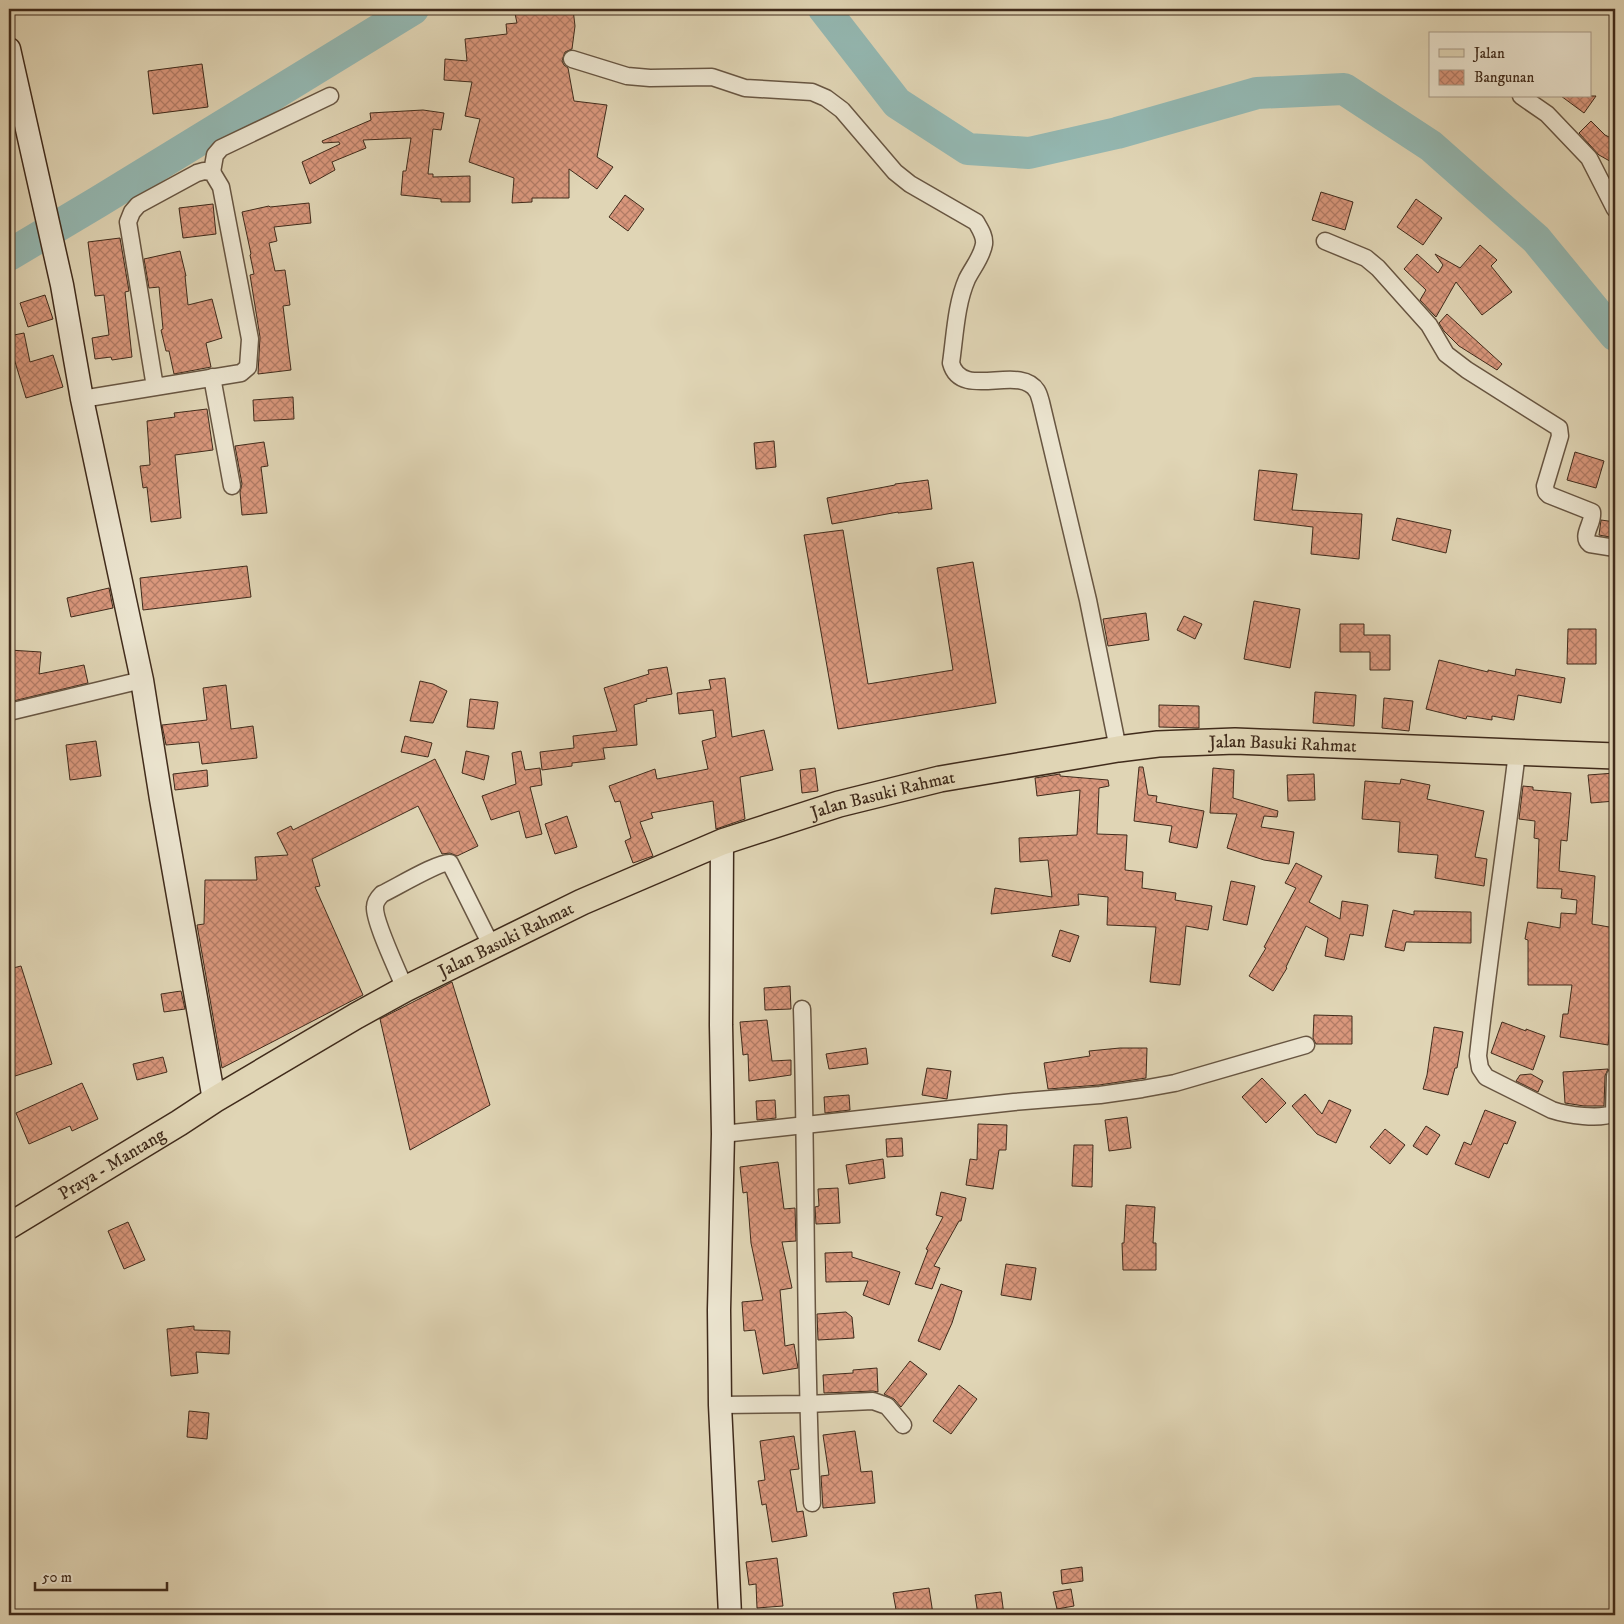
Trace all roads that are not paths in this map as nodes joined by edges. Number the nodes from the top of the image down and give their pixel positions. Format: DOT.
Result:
graph roads {
  1 [pos="9,50"];
  2 [pos="572,59"];
  3 [pos="330,96"];
  4 [pos="1524,98"];
  5 [pos="212,172"];
  6 [pos="1615,209"];
  7 [pos="1325,241"];
  8 [pos="212,377"];
  9 [pos="156,387"];
  10 [pos="82,399"];
  11 [pos="232,486"];
  12 [pos="1615,548"];
  13 [pos="142,680"];
  14 [pos="9,712"];
  15 [pos="1118,749"];
  16 [pos="1517,752"];
  17 [pos="1615,756"];
  18 [pos="722,842"];
  19 [pos="492,947"];
  20 [pos="406,989"];
  21 [pos="802,1009"];
  22 [pos="1306,1045"];
  23 [pos="1615,1076"];
  24 [pos="214,1100"];
  25 [pos="806,1125"];
  26 [pos="723,1134"];
  27 [pos="9,1226"];
  28 [pos="807,1404"];
  29 [pos="720,1405"];
  30 [pos="903,1425"];
  31 [pos="812,1503"];
  32 [pos="730,1615"];
  1 -- 10 [label="main road"];
  2 -- 15 [label="street"];
  3 -- 5 [label="street"];
  4 -- 6 [label="street"];
  5 -- 8 [label="street"];
  5 -- 9 [label="street"];
  7 -- 12 [label="street"];
  8 -- 9 [label="street"];
  8 -- 11 [label="street"];
  9 -- 10 [label="street"];
  10 -- 13 [label="main road"];
  13 -- 14 [label="street"];
  13 -- 24 [label="main road"];
  15 -- 16 [label="main road, Jalan Basuki Rahmat"];
  15 -- 18 [label="main road, Jalan Basuki Rahmat"];
  16 -- 17 [label="main road, Jalan Basuki Rahmat"];
  16 -- 23 [label="street"];
  18 -- 19 [label="main road, Jalan Basuki Rahmat"];
  18 -- 26 [label="main road"];
  19 -- 20 [label="main road, Jalan Basuki Rahmat"];
  19 -- 20 [label="street"];
  20 -- 24 [label="main road, Jalan Basuki Rahmat"];
  21 -- 25 [label="street"];
  22 -- 25 [label="street"];
  24 -- 27 [label="main road, Praya - Mantang"];
  25 -- 26 [label="street"];
  25 -- 28 [label="street"];
  26 -- 29 [label="main road"];
  28 -- 29 [label="street"];
  28 -- 30 [label="street"];
  28 -- 31 [label="street"];
  29 -- 32 [label="main road"];
}
